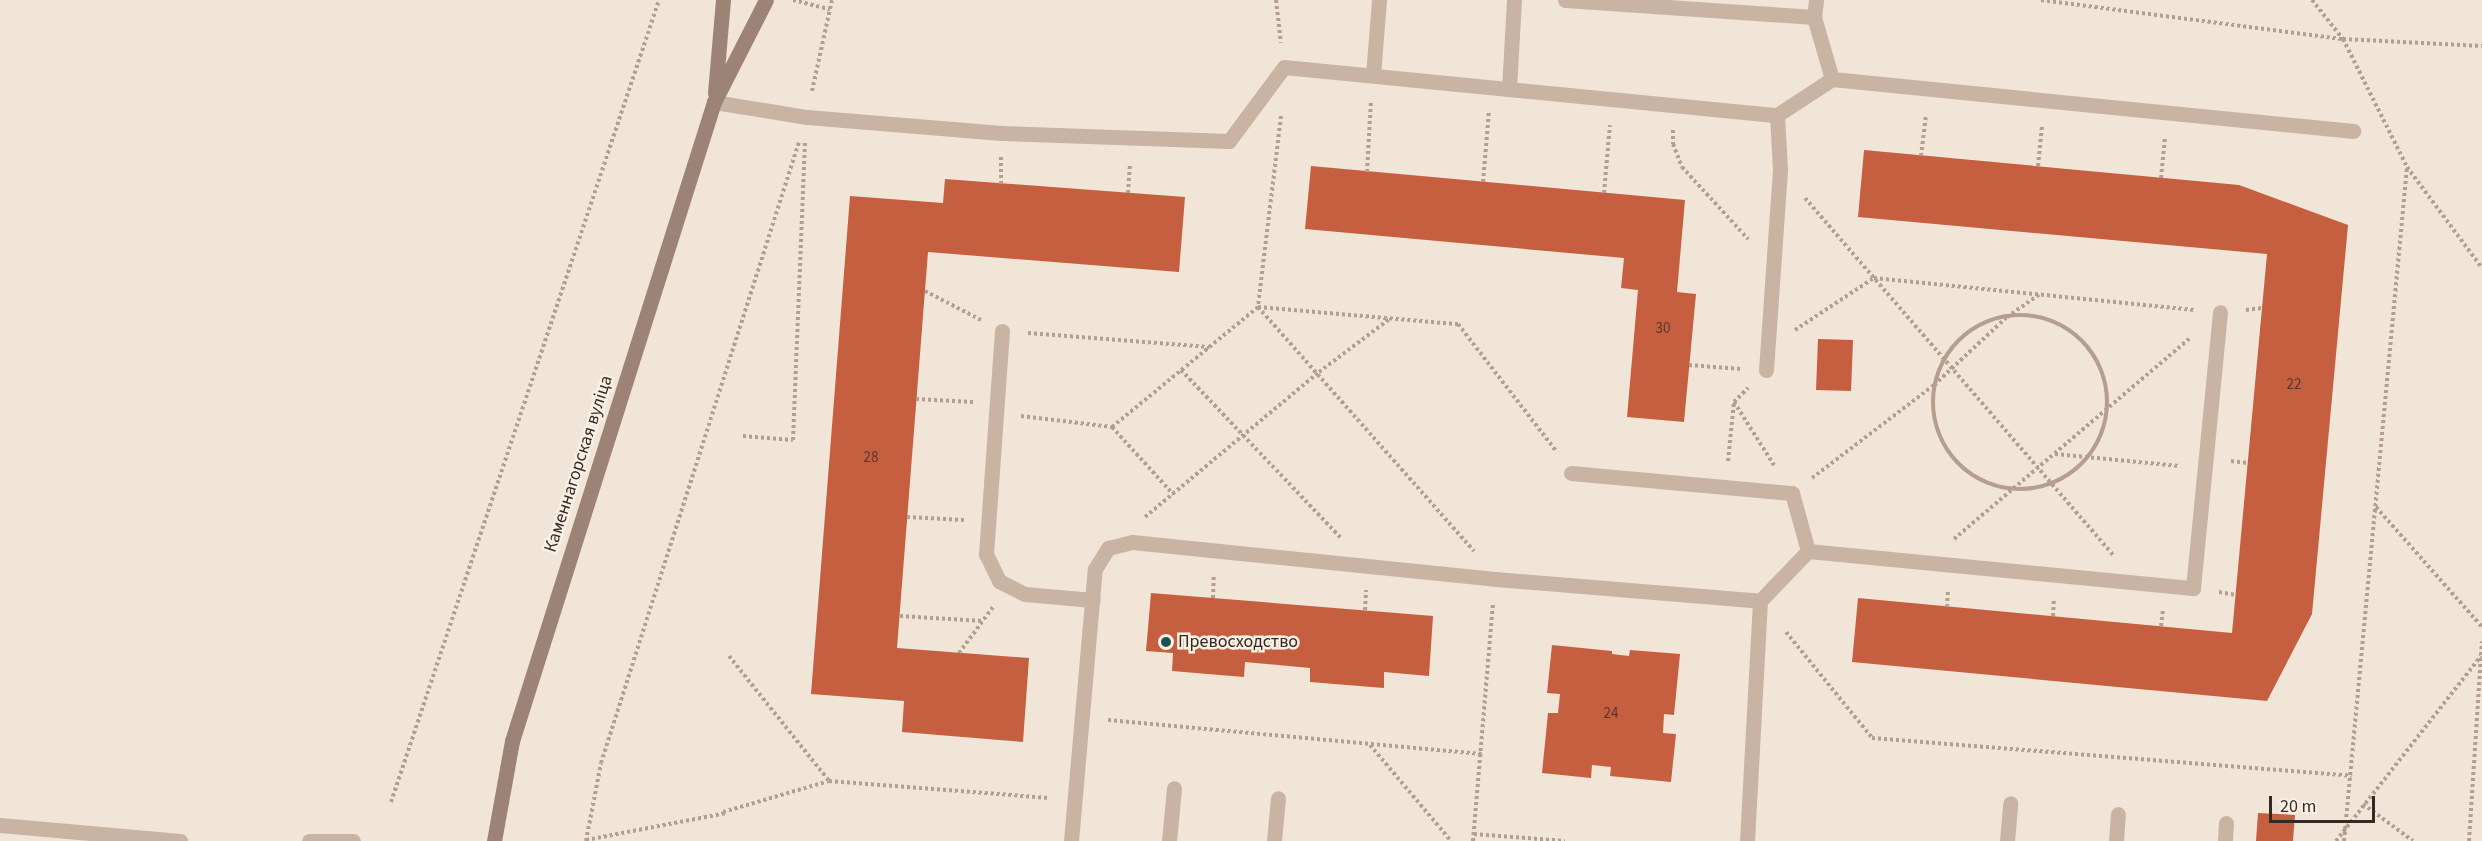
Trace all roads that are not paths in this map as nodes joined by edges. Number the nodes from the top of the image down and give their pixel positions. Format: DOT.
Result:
graph roads {
  1 [pos="723,0"];
  2 [pos="766,0"];
  3 [pos="1379,0"];
  4 [pos="1514,0"];
  5 [pos="1565,0"];
  6 [pos="1816,0"];
  7 [pos="1814,17"];
  8 [pos="1373,75"];
  9 [pos="1832,79"];
  10 [pos="1509,89"];
  11 [pos="714,102"];
  12 [pos="1777,115"];
  13 [pos="2354,130"];
  14 [pos="2220,312"];
  15 [pos="1002,331"];
  16 [pos="1766,370"];
  17 [pos="1571,473"];
  18 [pos="1808,551"];
  19 [pos="1093,600"];
  20 [pos="1760,602"];
  21 [pos="1174,788"];
  22 [pos="1278,798"];
  23 [pos="2010,803"];
  24 [pos="2118,814"];
  25 [pos="2226,824"];
  26 [pos="6,831"];
  27 [pos="180,841"];
  28 [pos="309,841"];
  29 [pos="353,841"];
  30 [pos="494,841"];
  31 [pos="1071,841"];
  32 [pos="1169,841"];
  33 [pos="1274,841"];
  34 [pos="1747,841"];
  35 [pos="2007,841"];
  36 [pos="2116,841"];
  37 [pos="2225,841"];
  1 -- 11 [label="main road, Каменнагорская вуліца"];
  2 -- 11 [label="main road, Каменнагорская вуліца"];
  3 -- 8 [label="lane"];
  4 -- 10 [label="lane"];
  5 -- 7 [label="lane"];
  6 -- 7 [label="lane"];
  7 -- 9 [label="lane"];
  8 -- 10 [label="lane"];
  8 -- 11 [label="lane"];
  9 -- 12 [label="lane"];
  9 -- 13 [label="lane"];
  10 -- 12 [label="lane"];
  11 -- 30 [label="main road, Каменнагорская вуліца"];
  12 -- 16 [label="lane"];
  14 -- 18 [label="lane"];
  15 -- 19 [label="lane"];
  17 -- 18 [label="lane"];
  18 -- 20 [label="lane"];
  19 -- 20 [label="lane"];
  19 -- 31 [label="lane"];
  20 -- 34 [label="lane"];
  21 -- 32 [label="lane"];
  22 -- 33 [label="lane"];
  23 -- 35 [label="lane"];
  24 -- 36 [label="lane"];
  25 -- 37 [label="lane"];
  26 -- 27 [label="lane"];
  28 -- 29 [label="lane"];
}
